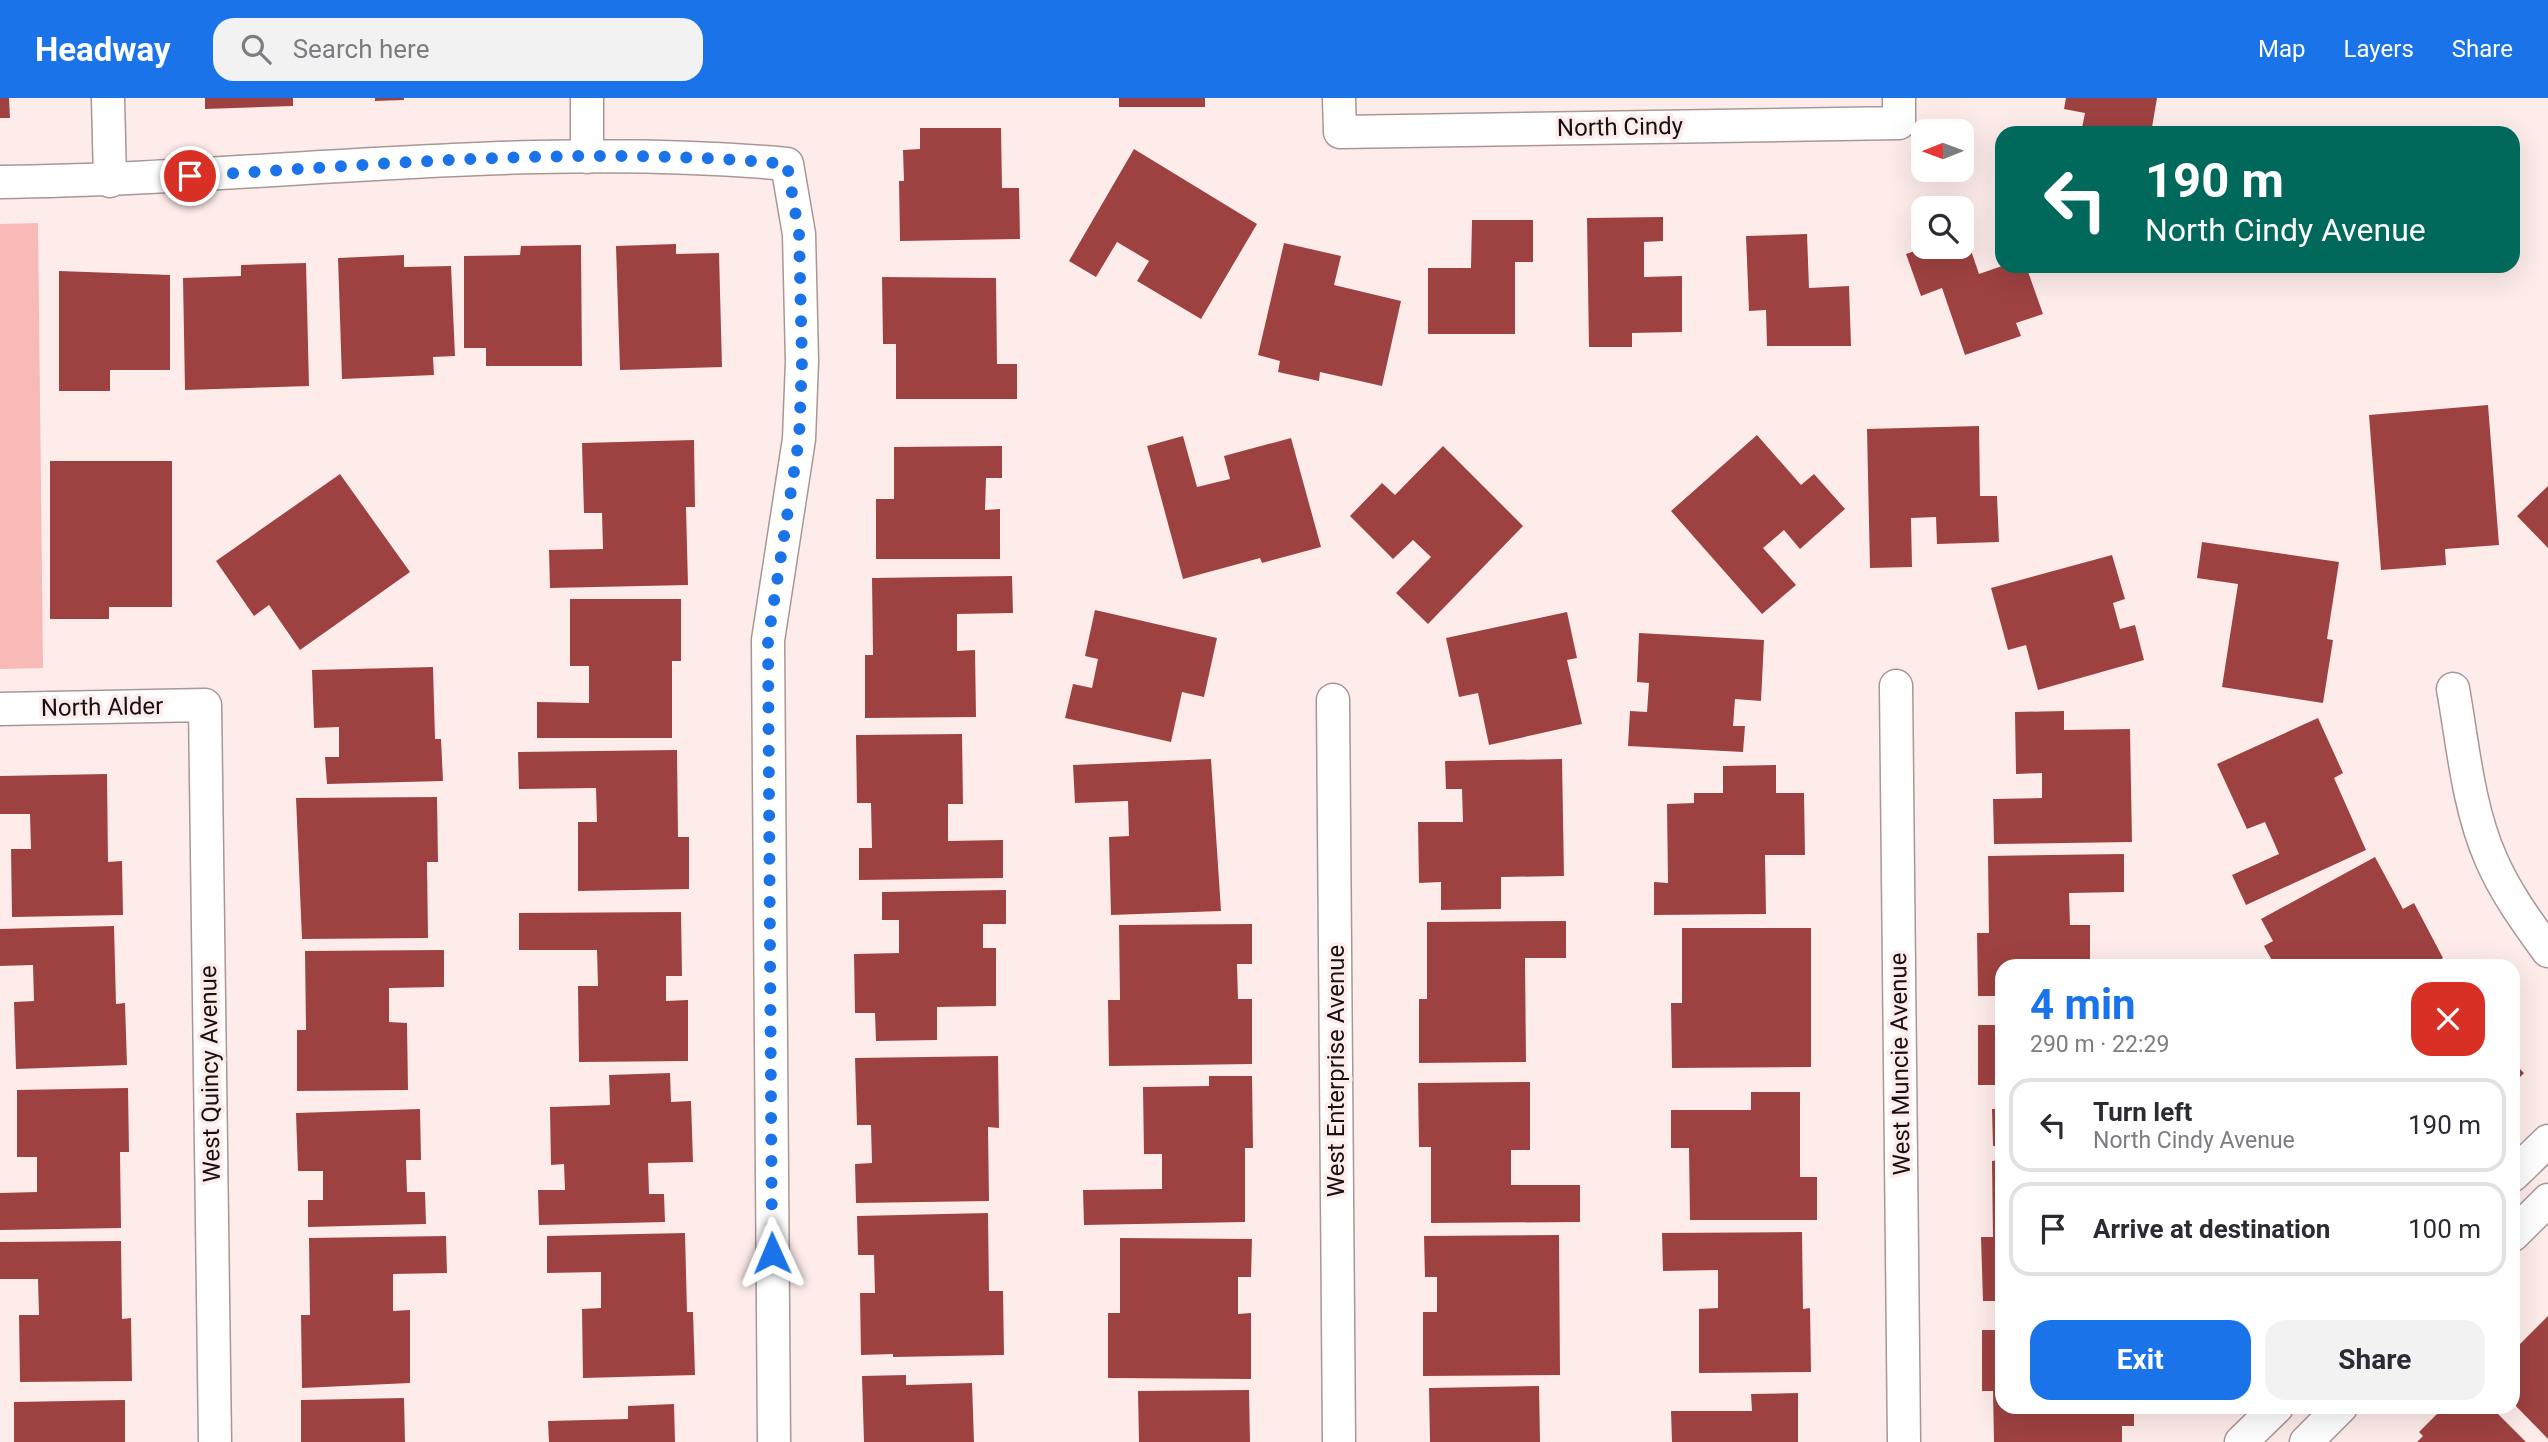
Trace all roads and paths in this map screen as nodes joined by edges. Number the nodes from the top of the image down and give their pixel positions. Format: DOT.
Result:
graph roads {
  1 [pos="108,98"];
  2 [pos="587,98"];
  3 [pos="1339,98"];
  4 [pos="1899,110"];
  5 [pos="587,157"];
  6 [pos="110,181"];
  7 [pos="0,182"];
  8 [pos="1896,686"];
  9 [pos="2454,690"];
  10 [pos="1333,700"];
  11 [pos="205,705"];
  12 [pos="0,709"];
  13 [pos="2548,951"];
  14 [pos="2548,1141"];
  15 [pos="2520,1168"];
  16 [pos="2548,1200"];
  17 [pos="2520,1228"];
  18 [pos="2270,1414"];
  19 [pos="2334,1414"];
  20 [pos="215,1442"];
  21 [pos="774,1442"];
  22 [pos="1339,1442"];
  23 [pos="1904,1442"];
  24 [pos="2241,1442"];
  25 [pos="2306,1442"];
  1 -- 6 [label="street"];
  2 -- 5 [label="street"];
  3 -- 4 [label="street, North Cindy"];
  5 -- 6 [label="street"];
  5 -- 21 [label="street"];
  6 -- 7 [label="street"];
  8 -- 23 [label="street, West Muncie Avenue"];
  9 -- 13 [label="street"];
  10 -- 22 [label="street, West Enterprise Avenue"];
  11 -- 12 [label="street, North Alder"];
  11 -- 20 [label="street, West Quincy Avenue"];
  14 -- 15 [label="street"];
  16 -- 17 [label="street"];
  18 -- 24 [label="street"];
  19 -- 25 [label="street"];
}
